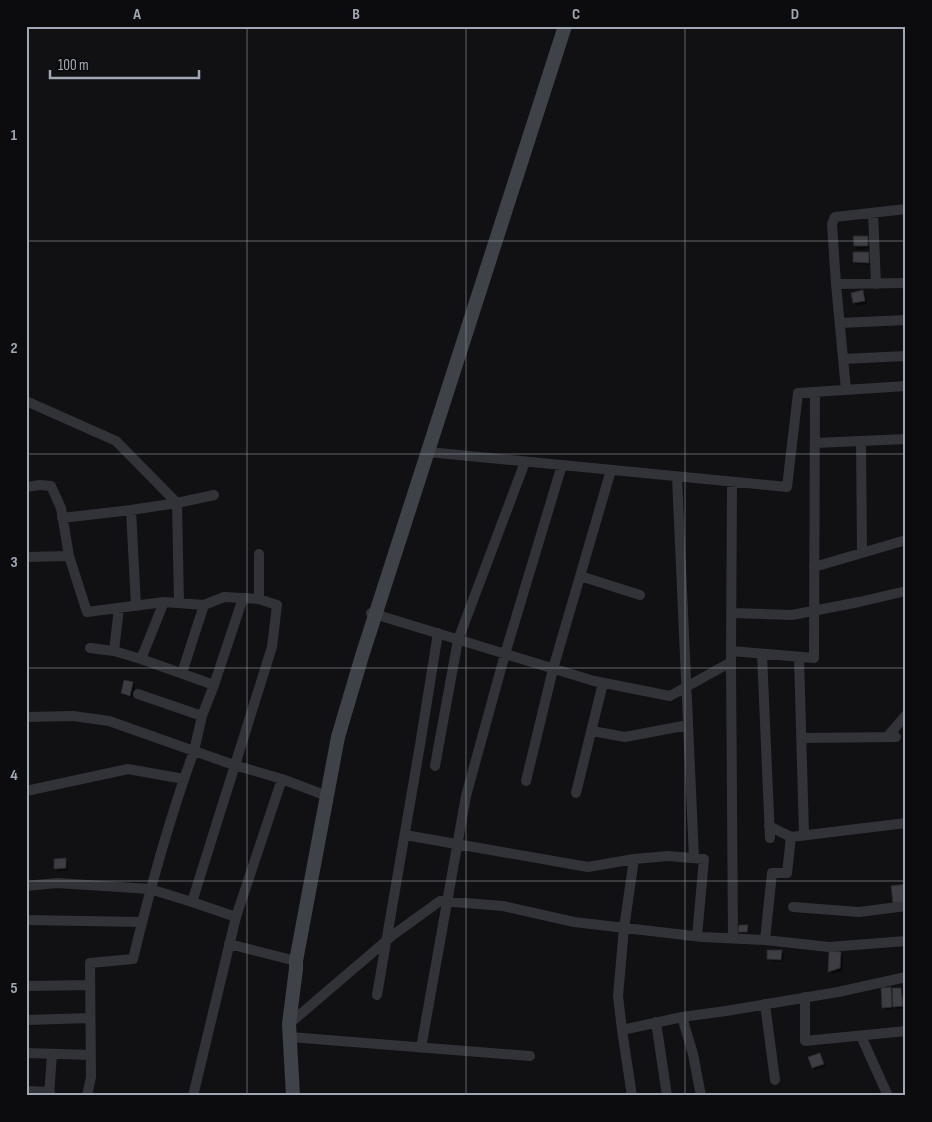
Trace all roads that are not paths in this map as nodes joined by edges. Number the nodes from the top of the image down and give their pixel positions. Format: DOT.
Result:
graph roads {
  1 [pos="565,26"];
  2 [pos="906,209"];
  3 [pos="873,213"];
  4 [pos="906,283"];
  5 [pos="836,284"];
  6 [pos="876,284"];
  7 [pos="906,320"];
  8 [pos="840,323"];
  9 [pos="906,356"];
  10 [pos="843,359"];
  11 [pos="906,386"];
  12 [pos="846,390"];
  13 [pos="815,392"];
  14 [pos="26,401"];
  15 [pos="906,439"];
  16 [pos="862,441"];
  17 [pos="815,443"];
  18 [pos="428,452"];
  19 [pos="525,462"];
  20 [pos="562,465"];
  21 [pos="611,470"];
  22 [pos="677,477"];
  23 [pos="732,482"];
  24 [pos="26,487"];
  25 [pos="214,495"];
  26 [pos="177,503"];
  27 [pos="130,510"];
  28 [pos="62,518"];
  29 [pos="906,540"];
  30 [pos="862,553"];
  31 [pos="259,554"];
  32 [pos="68,556"];
  33 [pos="26,557"];
  34 [pos="814,567"];
  35 [pos="580,576"];
  36 [pos="906,591"];
  37 [pos="640,595"];
  38 [pos="243,598"];
  39 [pos="259,599"];
  40 [pos="164,602"];
  41 [pos="179,603"];
  42 [pos="204,605"];
  43 [pos="136,606"];
  44 [pos="119,608"];
  45 [pos="814,611"];
  46 [pos="373,614"];
  47 [pos="731,614"];
  48 [pos="438,633"];
  49 [pos="458,640"];
  50 [pos="90,648"];
  51 [pos="114,651"];
  52 [pos="505,654"];
  53 [pos="762,654"];
  54 [pos="731,656"];
  55 [pos="799,657"];
  56 [pos="141,659"];
  57 [pos="553,669"];
  58 [pos="182,672"];
  59 [pos="604,683"];
  60 [pos="214,684"];
  61 [pos="686,687"];
  62 [pos="138,694"];
  63 [pos="906,715"];
  64 [pos="202,716"];
  65 [pos="26,718"];
  66 [pos="688,725"];
  67 [pos="592,731"];
  68 [pos="802,738"];
  69 [pos="194,751"];
  70 [pos="234,765"];
  71 [pos="435,766"];
  72 [pos="184,779"];
  73 [pos="282,779"];
  74 [pos="526,781"];
  75 [pos="26,791"];
  76 [pos="576,793"];
  77 [pos="327,796"];
  78 [pos="906,823"];
  79 [pos="770,826"];
  80 [pos="804,835"];
  81 [pos="405,836"];
  82 [pos="791,837"];
  83 [pos="770,838"];
  84 [pos="458,844"];
  85 [pos="694,858"];
  86 [pos="634,859"];
  87 [pos="26,886"];
  88 [pos="150,889"];
  89 [pos="447,901"];
  90 [pos="192,902"];
  91 [pos="906,906"];
  92 [pos="793,908"];
  93 [pos="236,917"];
  94 [pos="26,920"];
  95 [pos="142,922"];
  96 [pos="624,928"];
  97 [pos="697,936"];
  98 [pos="733,938"];
  99 [pos="765,940"];
  100 [pos="386,941"];
  101 [pos="906,941"];
  102 [pos="229,944"];
  103 [pos="296,961"];
  104 [pos="906,977"];
  105 [pos="26,986"];
  106 [pos="90,986"];
  107 [pos="377,995"];
  108 [pos="805,997"];
  109 [pos="765,1004"];
  110 [pos="682,1017"];
  111 [pos="90,1018"];
  112 [pos="26,1020"];
  113 [pos="656,1022"];
  114 [pos="622,1030"];
  115 [pos="289,1031"];
  116 [pos="906,1031"];
  117 [pos="861,1036"];
  118 [pos="421,1048"];
  119 [pos="26,1053"];
  120 [pos="52,1054"];
  121 [pos="90,1055"];
  122 [pos="530,1056"];
  123 [pos="775,1080"];
  124 [pos="26,1091"];
  125 [pos="49,1094"];
  126 [pos="87,1096"];
  127 [pos="193,1096"];
  128 [pos="292,1096"];
  129 [pos="632,1096"];
  130 [pos="667,1096"];
  131 [pos="701,1096"];
  132 [pos="888,1096"];
  1 -- 18 [label="street"];
  2 -- 3 [label="street"];
  3 -- 5 [label="street"];
  3 -- 6 [label="street"];
  4 -- 6 [label="street"];
  5 -- 6 [label="street"];
  5 -- 8 [label="street"];
  7 -- 8 [label="street"];
  8 -- 10 [label="street"];
  9 -- 10 [label="street"];
  10 -- 12 [label="street"];
  11 -- 12 [label="street"];
  12 -- 13 [label="street"];
  13 -- 17 [label="street"];
  13 -- 23 [label="street"];
  14 -- 26 [label="street"];
  15 -- 16 [label="street"];
  16 -- 17 [label="street"];
  16 -- 30 [label="street"];
  17 -- 34 [label="street"];
  18 -- 19 [label="street"];
  18 -- 46 [label="street"];
  19 -- 20 [label="street"];
  19 -- 49 [label="street"];
  20 -- 21 [label="street"];
  20 -- 52 [label="street"];
  21 -- 22 [label="street"];
  21 -- 35 [label="street"];
  22 -- 23 [label="street"];
  22 -- 61 [label="street"];
  23 -- 47 [label="street"];
  24 -- 28 [label="street"];
  25 -- 26 [label="street"];
  26 -- 27 [label="street"];
  26 -- 41 [label="street"];
  27 -- 28 [label="street"];
  27 -- 43 [label="street"];
  28 -- 32 [label="street"];
  29 -- 30 [label="street"];
  30 -- 34 [label="street"];
  31 -- 39 [label="street"];
  32 -- 33 [label="street"];
  32 -- 44 [label="street"];
  34 -- 45 [label="street"];
  35 -- 37 [label="street"];
  35 -- 57 [label="street"];
  36 -- 45 [label="street"];
  38 -- 39 [label="street"];
  38 -- 42 [label="street"];
  38 -- 60 [label="street"];
  39 -- 70 [label="street"];
  40 -- 41 [label="street"];
  40 -- 43 [label="street"];
  40 -- 56 [label="street"];
  41 -- 42 [label="street"];
  42 -- 58 [label="street"];
  43 -- 44 [label="street"];
  44 -- 51 [label="street"];
  45 -- 47 [label="street"];
  45 -- 55 [label="street"];
  46 -- 48 [label="street"];
  46 -- 77 [label="street"];
  47 -- 54 [label="street"];
  48 -- 49 [label="street"];
  48 -- 81 [label="street"];
  49 -- 52 [label="street"];
  49 -- 71 [label="street"];
  50 -- 51 [label="street"];
  51 -- 56 [label="street"];
  52 -- 57 [label="street"];
  52 -- 84 [label="street"];
  53 -- 54 [label="street"];
  53 -- 55 [label="street"];
  53 -- 79 [label="street"];
  54 -- 61 [label="street"];
  54 -- 98 [label="street"];
  55 -- 68 [label="street"];
  56 -- 58 [label="street"];
  57 -- 59 [label="street"];
  57 -- 74 [label="street"];
  58 -- 60 [label="street"];
  59 -- 61 [label="street"];
  59 -- 67 [label="street"];
  60 -- 64 [label="street"];
  61 -- 66 [label="street"];
  62 -- 64 [label="street"];
  63 -- 68 [label="street"];
  64 -- 69 [label="street"];
  65 -- 69 [label="street"];
  66 -- 67 [label="street"];
  66 -- 85 [label="street"];
  67 -- 76 [label="street"];
  68 -- 80 [label="street"];
  69 -- 70 [label="street"];
  69 -- 72 [label="street"];
  70 -- 73 [label="street"];
  70 -- 90 [label="street"];
  72 -- 75 [label="street"];
  72 -- 88 [label="street"];
  73 -- 77 [label="street"];
  73 -- 93 [label="street"];
  77 -- 103 [label="street"];
  78 -- 80 [label="street"];
  79 -- 82 [label="street"];
  79 -- 83 [label="street"];
  80 -- 82 [label="street"];
  81 -- 84 [label="street"];
  81 -- 100 [label="street"];
  82 -- 99 [label="street"];
  84 -- 86 [label="street"];
  84 -- 89 [label="street"];
  85 -- 86 [label="street"];
  85 -- 97 [label="street"];
  86 -- 96 [label="street"];
  87 -- 88 [label="street"];
  88 -- 90 [label="street"];
  88 -- 95 [label="street"];
  89 -- 96 [label="street"];
  89 -- 100 [label="street"];
  89 -- 118 [label="street"];
  90 -- 93 [label="street"];
  91 -- 92 [label="street"];
  93 -- 102 [label="street"];
  94 -- 95 [label="street"];
  95 -- 106 [label="street"];
  96 -- 97 [label="street"];
  96 -- 114 [label="street"];
  97 -- 98 [label="street"];
  98 -- 99 [label="street"];
  99 -- 101 [label="street"];
  100 -- 107 [label="street"];
  100 -- 115 [label="street"];
  102 -- 103 [label="street"];
  102 -- 127 [label="street"];
  103 -- 115 [label="street"];
  104 -- 108 [label="street"];
  105 -- 106 [label="street"];
  106 -- 111 [label="street"];
  108 -- 109 [label="street"];
  108 -- 117 [label="street"];
  109 -- 110 [label="street"];
  109 -- 123 [label="street"];
  110 -- 113 [label="street"];
  110 -- 131 [label="street"];
  111 -- 112 [label="street"];
  111 -- 121 [label="street"];
  113 -- 114 [label="street"];
  113 -- 130 [label="street"];
  114 -- 129 [label="street"];
  115 -- 118 [label="street"];
  115 -- 128 [label="street"];
  116 -- 117 [label="street"];
  117 -- 132 [label="street"];
  118 -- 122 [label="street"];
  119 -- 120 [label="street"];
  120 -- 121 [label="street"];
  120 -- 125 [label="street"];
  121 -- 126 [label="street"];
  124 -- 125 [label="street"];
}
